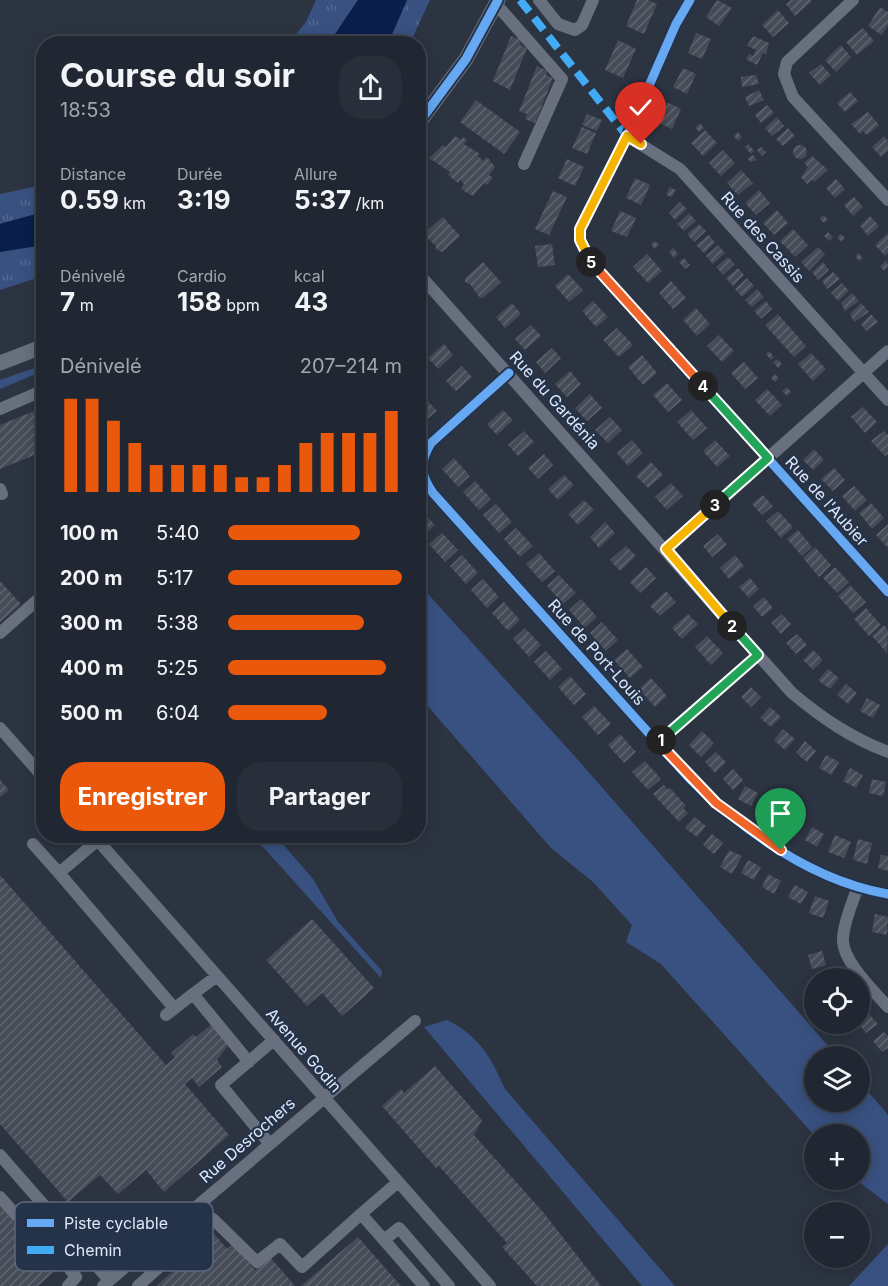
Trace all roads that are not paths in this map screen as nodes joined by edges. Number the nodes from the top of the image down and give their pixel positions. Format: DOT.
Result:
graph roads {
  1 [pos="538,0"];
  2 [pos="593,0"];
  3 [pos="690,0"];
  4 [pos="853,0"];
  5 [pos="497,2"];
  6 [pos="426,113"];
  7 [pos="627,136"];
  8 [pos="524,164"];
  9 [pos="888,201"];
  10 [pos="426,282"];
  11 [pos="36,349"];
  12 [pos="888,351"];
  13 [pos="0,363"];
  14 [pos="509,373"];
  15 [pos="863,373"];
  16 [pos="36,393"];
  17 [pos="888,400"];
  18 [pos="0,408"];
  19 [pos="426,450"];
  20 [pos="768,458"];
  21 [pos="426,482"];
  22 [pos="666,549"];
  23 [pos="888,592"];
  24 [pos="36,601"];
  25 [pos="0,633"];
  26 [pos="758,655"];
  27 [pos="0,728"];
  28 [pos="658,742"];
  29 [pos="888,752"];
  30 [pos="36,769"];
  31 [pos="91,843"];
  32 [pos="100,843"];
  33 [pos="33,844"];
  34 [pos="59,873"];
  35 [pos="857,889"];
  36 [pos="888,894"];
  37 [pos="217,976"];
  38 [pos="193,994"];
  39 [pos="888,1007"];
  40 [pos="415,1021"];
  41 [pos="274,1040"];
  42 [pos="249,1062"];
  43 [pos="323,1096"];
  44 [pos="269,1143"];
  45 [pos="1,1157"];
  46 [pos="398,1182"];
  47 [pos="0,1197"];
  48 [pos="41,1202"];
  49 [pos="200,1202"];
  50 [pos="15,1214"];
  51 [pos="361,1214"];
  52 [pos="213,1219"];
  53 [pos="384,1240"];
  54 [pos="71,1271"];
  55 [pos="96,1271"];
  56 [pos="120,1271"];
  57 [pos="152,1271"];
  58 [pos="105,1284"];
  59 [pos="68,1286"];
  60 [pos="138,1286"];
  61 [pos="424,1286"];
  62 [pos="449,1286"];
  63 [pos="490,1286"];
  1 -- 2 [label="street"];
  3 -- 7 [label="street"];
  4 -- 9 [label="street"];
  5 -- 6 [label="main road"];
  5 -- 8 [label="street"];
  7 -- 15 [label="street, Rue des Cassis"];
  7 -- 20 [label="street, Rue de l'Aubier"];
  10 -- 14 [label="street, Rue du Gardénia"];
  11 -- 13 [label="main road"];
  12 -- 15 [label="street"];
  14 -- 19 [label="street, Rue de Port-Louis"];
  14 -- 22 [label="street, Rue du Gardénia"];
  15 -- 17 [label="street"];
  15 -- 20 [label="street"];
  16 -- 18 [label="street"];
  20 -- 22 [label="street"];
  20 -- 23 [label="street, Rue de l'Aubier"];
  21 -- 28 [label="street, Rue de Port-Louis"];
  22 -- 26 [label="street, Rue du Gardénia"];
  24 -- 25 [label="street"];
  26 -- 28 [label="street"];
  26 -- 29 [label="street, Rue du Gardénia"];
  27 -- 30 [label="street"];
  28 -- 35 [label="street, Rue de Port-Louis"];
  31 -- 34 [label="street"];
  32 -- 37 [label="street, Avenue Godin"];
  33 -- 34 [label="street"];
  34 -- 38 [label="street"];
  35 -- 36 [label="street, Rue de Port-Louis"];
  35 -- 39 [label="street"];
  37 -- 38 [label="street"];
  37 -- 41 [label="street, Avenue Godin"];
  38 -- 42 [label="street"];
  40 -- 43 [label="street, Rue Desrochers"];
  41 -- 42 [label="street"];
  41 -- 43 [label="street, Avenue Godin"];
  42 -- 44 [label="street"];
  43 -- 44 [label="street, Rue Desrochers"];
  43 -- 46 [label="street, Avenue Godin"];
  44 -- 49 [label="street, Rue Desrochers"];
  45 -- 48 [label="street"];
  46 -- 51 [label="street"];
  46 -- 63 [label="street, Avenue Godin"];
  47 -- 50 [label="street"];
  51 -- 52 [label="street"];
  51 -- 53 [label="street"];
  53 -- 61 [label="street"];
  53 -- 62 [label="street"];
  54 -- 59 [label="street"];
  55 -- 58 [label="street"];
  56 -- 58 [label="street, Rue Desrochers"];
  57 -- 60 [label="street"];
}
